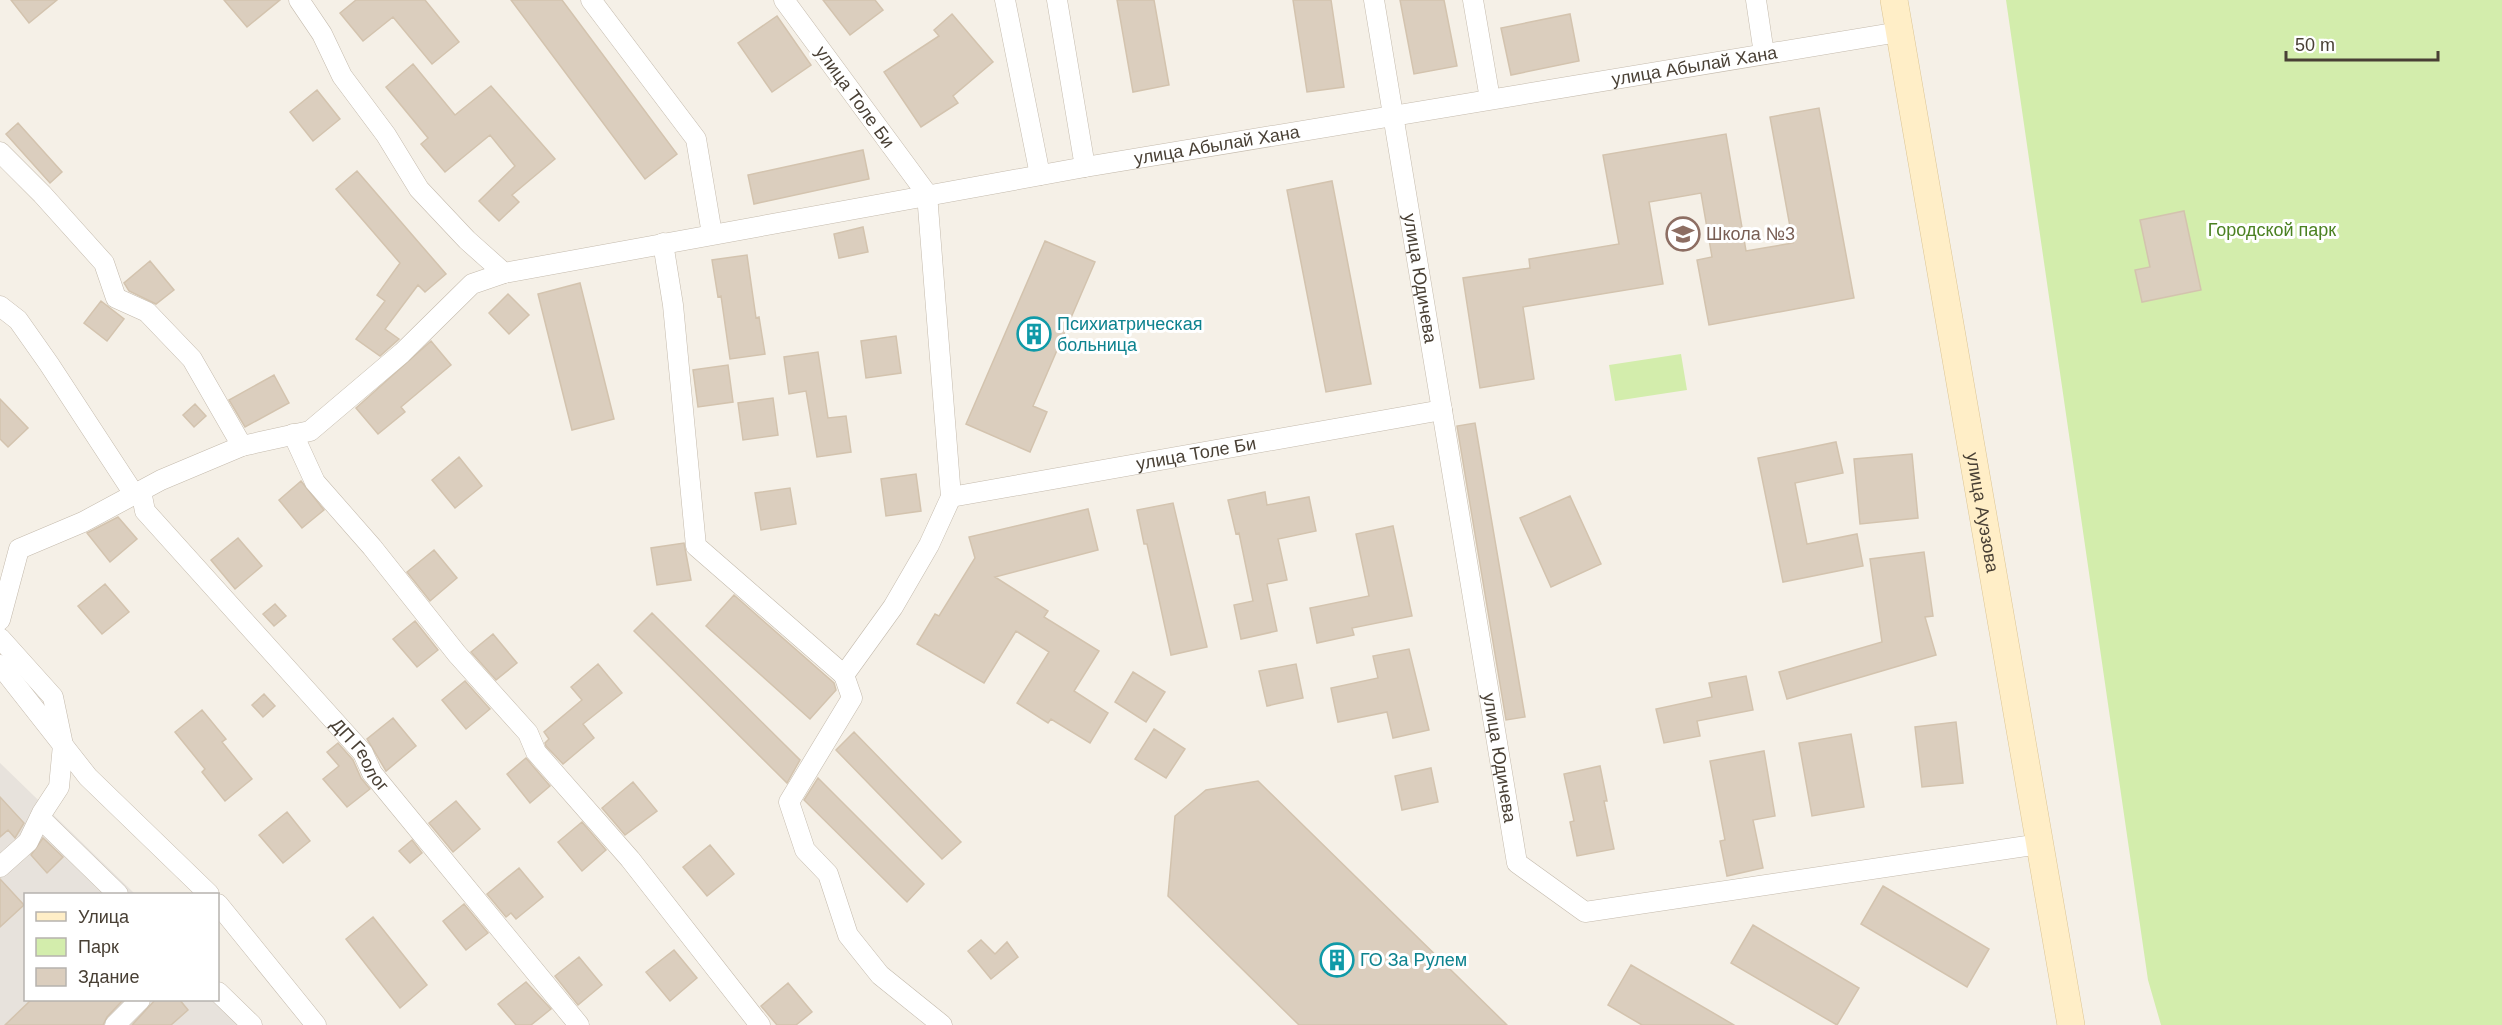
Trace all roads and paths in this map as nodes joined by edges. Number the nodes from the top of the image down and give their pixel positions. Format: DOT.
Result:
graph roads {
  1 [pos="299,0"];
  2 [pos="591,0"];
  3 [pos="784,0"];
  4 [pos="1005,0"];
  5 [pos="1056,0"];
  6 [pos="1374,0"];
  7 [pos="1473,0"];
  8 [pos="1756,0"];
  9 [pos="1894,0"];
  10 [pos="1899,32"];
  11 [pos="1764,54"];
  12 [pos="1490,99"];
  13 [pos="1394,115"];
  14 [pos="0,152"];
  15 [pos="1085,167"];
  16 [pos="1040,175"];
  17 [pos="927,194"];
  18 [pos="712,234"];
  19 [pos="663,243"];
  20 [pos="504,273"];
  21 [pos="0,306"];
  22 [pos="1442,410"];
  23 [pos="294,434"];
  24 [pos="242,446"];
  25 [pos="137,493"];
  26 [pos="951,497"];
  27 [pos="0,620"];
  28 [pos="0,638"];
  29 [pos="0,665"];
  30 [pos="844,675"];
  31 [pos="63,745"];
  32 [pos="40,818"];
  33 [pos="2040,844"];
  34 [pos="0,867"];
  35 [pos="117,893"];
  36 [pos="208,893"];
  37 [pos="219,904"];
  38 [pos="219,993"];
  39 [pos="138,1001"];
  40 [pos="115,1025"];
  41 [pos="252,1025"];
  42 [pos="316,1025"];
  43 [pos="579,1025"];
  44 [pos="760,1025"];
  45 [pos="942,1025"];
  46 [pos="2071,1025"];
  1 -- 20 [label="street"];
  2 -- 18 [label="street"];
  3 -- 17 [label="street, улица Толе Би"];
  4 -- 16 [label="street"];
  5 -- 15 [label="street"];
  6 -- 13 [label="street"];
  7 -- 12 [label="street"];
  8 -- 11 [label="street"];
  9 -- 10 [label="street, улица Ауэзова"];
  10 -- 11 [label="street, улица Абылай Хана"];
  10 -- 33 [label="street, улица Ауэзова"];
  11 -- 12 [label="street, улица Абылай Хана"];
  12 -- 13 [label="street, улица Абылай Хана"];
  13 -- 15 [label="street, улица Абылай Хана"];
  13 -- 22 [label="street, улица Юдичева"];
  14 -- 24 [label="street"];
  15 -- 16 [label="street, улица Абылай Хана"];
  16 -- 17 [label="street, улица Абылай Хана"];
  17 -- 18 [label="street, улица Абылай Хана"];
  17 -- 26 [label="street"];
  18 -- 19 [label="street, улица Абылай Хана"];
  19 -- 20 [label="street, улица Абылай Хана"];
  19 -- 30 [label="street"];
  20 -- 23 [label="street, улица Абылай Хана"];
  21 -- 25 [label="street, ДП Геолог"];
  22 -- 26 [label="street, улица Толе Би"];
  22 -- 33 [label="street, улица Юдичева"];
  23 -- 24 [label="street, улица Абылай Хана"];
  23 -- 44 [label="street"];
  24 -- 25 [label="street, улица Абылай Хана"];
  25 -- 27 [label="street, улица Абылай Хана"];
  25 -- 43 [label="street, ДП Геолог"];
  26 -- 30 [label="street"];
  28 -- 31 [label="street"];
  29 -- 31 [label="street"];
  30 -- 45 [label="street"];
  31 -- 32 [label="street"];
  31 -- 36 [label="street"];
  32 -- 34 [label="street"];
  32 -- 35 [label="street"];
  33 -- 46 [label="street, улица Ауэзова"];
  37 -- 42 [label="street"];
  38 -- 41 [label="street"];
  39 -- 40 [label="street"];
}
